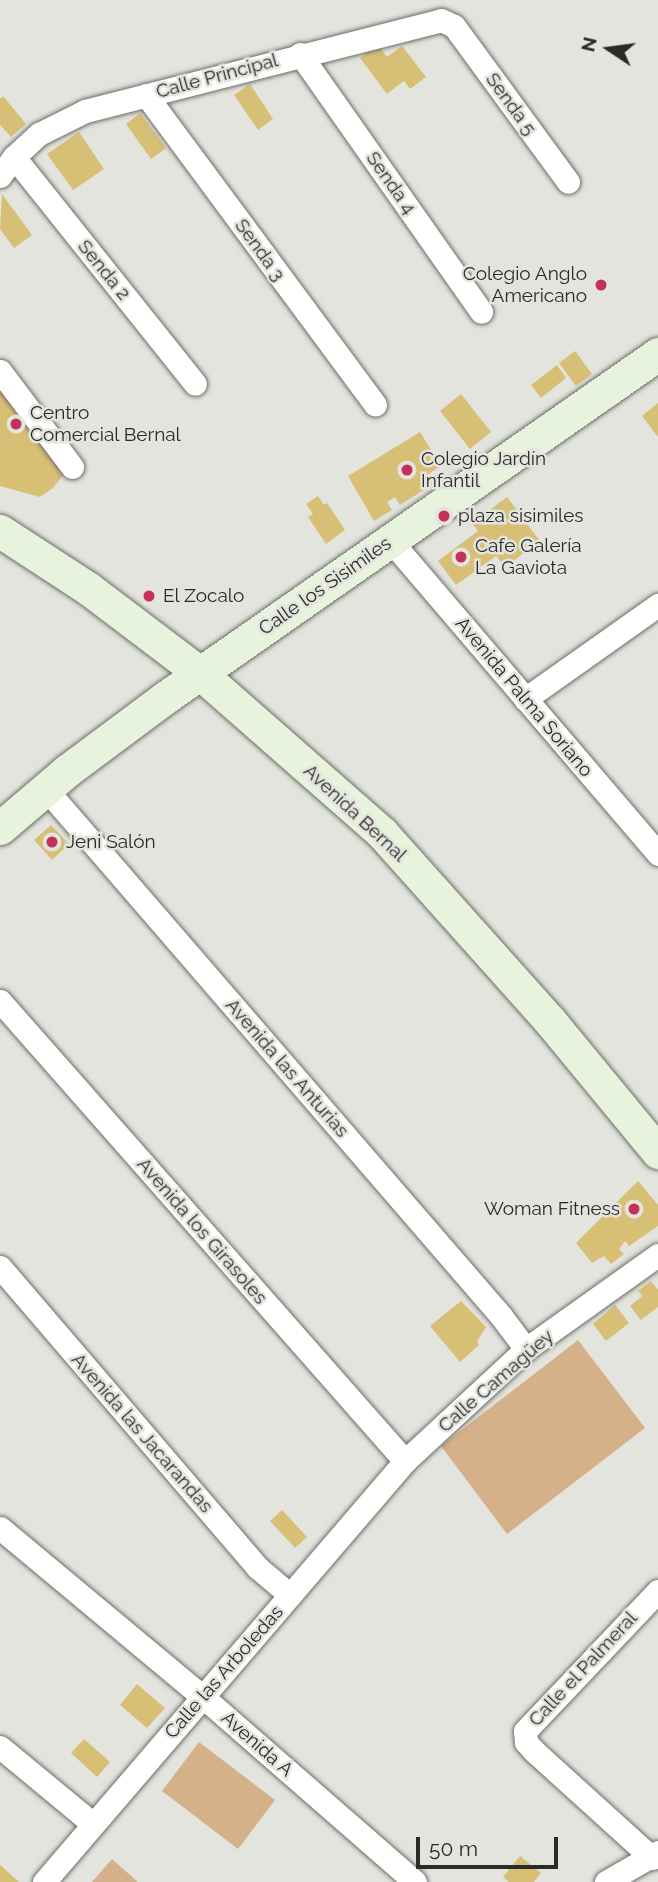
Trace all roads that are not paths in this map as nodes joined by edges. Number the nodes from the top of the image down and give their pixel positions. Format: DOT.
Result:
graph roads {
  1 [pos="454,26"];
  2 [pos="300,54"];
  3 [pos="146,95"];
  4 [pos="14,157"];
  5 [pos="0,176"];
  6 [pos="568,182"];
  7 [pos="481,312"];
  8 [pos="658,354"];
  9 [pos="0,371"];
  10 [pos="195,384"];
  11 [pos="375,405"];
  12 [pos="72,467"];
  13 [pos="0,531"];
  14 [pos="390,540"];
  15 [pos="658,605"];
  16 [pos="201,674"];
  17 [pos="525,699"];
  18 [pos="45,788"];
  19 [pos="0,828"];
  20 [pos="650,831"];
  21 [pos="658,854"];
  22 [pos="0,1000"];
  23 [pos="658,1152"];
  24 [pos="658,1255"];
  25 [pos="0,1267"];
  26 [pos="526,1349"];
  27 [pos="405,1461"];
  28 [pos="0,1528"];
  29 [pos="658,1591"];
  30 [pos="290,1595"];
  31 [pos="203,1697"];
  32 [pos="0,1747"];
  33 [pos="93,1824"];
  34 [pos="655,1855"];
  35 [pos="44,1882"];
  36 [pos="415,1882"];
  37 [pos="606,1882"];
  1 -- 2 [label="street, Calle Principal"];
  1 -- 6 [label="street, Senda 5"];
  2 -- 3 [label="street, Calle Principal"];
  2 -- 7 [label="street, Senda 4"];
  3 -- 4 [label="street, Calle Principal"];
  3 -- 11 [label="street, Senda 3"];
  4 -- 5 [label="street, Calle Principal"];
  4 -- 10 [label="street, Senda 2"];
  8 -- 14 [label="main road, Calle los Sisimiles"];
  9 -- 12 [label="street"];
  13 -- 16 [label="main road, Avenida Bernal"];
  14 -- 16 [label="main road, Calle los Sisimiles"];
  14 -- 17 [label="street, Avenida Palma Soriano"];
  15 -- 17 [label="street"];
  16 -- 18 [label="main road, Calle los Sisimiles"];
  16 -- 23 [label="main road, Avenida Bernal"];
  17 -- 20 [label="street, Avenida Palma Soriano"];
  18 -- 19 [label="main road, Calle los Sisimiles"];
  18 -- 26 [label="street, Avenida las Anturias"];
  20 -- 21 [label="street, Avenida Palma Soriano"];
  22 -- 27 [label="street, Avenida los Girasoles"];
  24 -- 26 [label="street, Calle Camagüey"];
  25 -- 30 [label="street, Avenida las Jacarandas"];
  26 -- 27 [label="street, Calle Camagüey"];
  27 -- 30 [label="street, Calle las Arboledas"];
  28 -- 31 [label="street, Avenida A"];
  29 -- 34 [label="street, Calle el Palmeral"];
  30 -- 31 [label="street, Calle las Arboledas"];
  31 -- 33 [label="street, Calle las Arboledas"];
  31 -- 36 [label="street, Avenida A"];
  32 -- 33 [label="street"];
  33 -- 35 [label="street, Calle las Arboledas"];
  34 -- 37 [label="street"];
}
